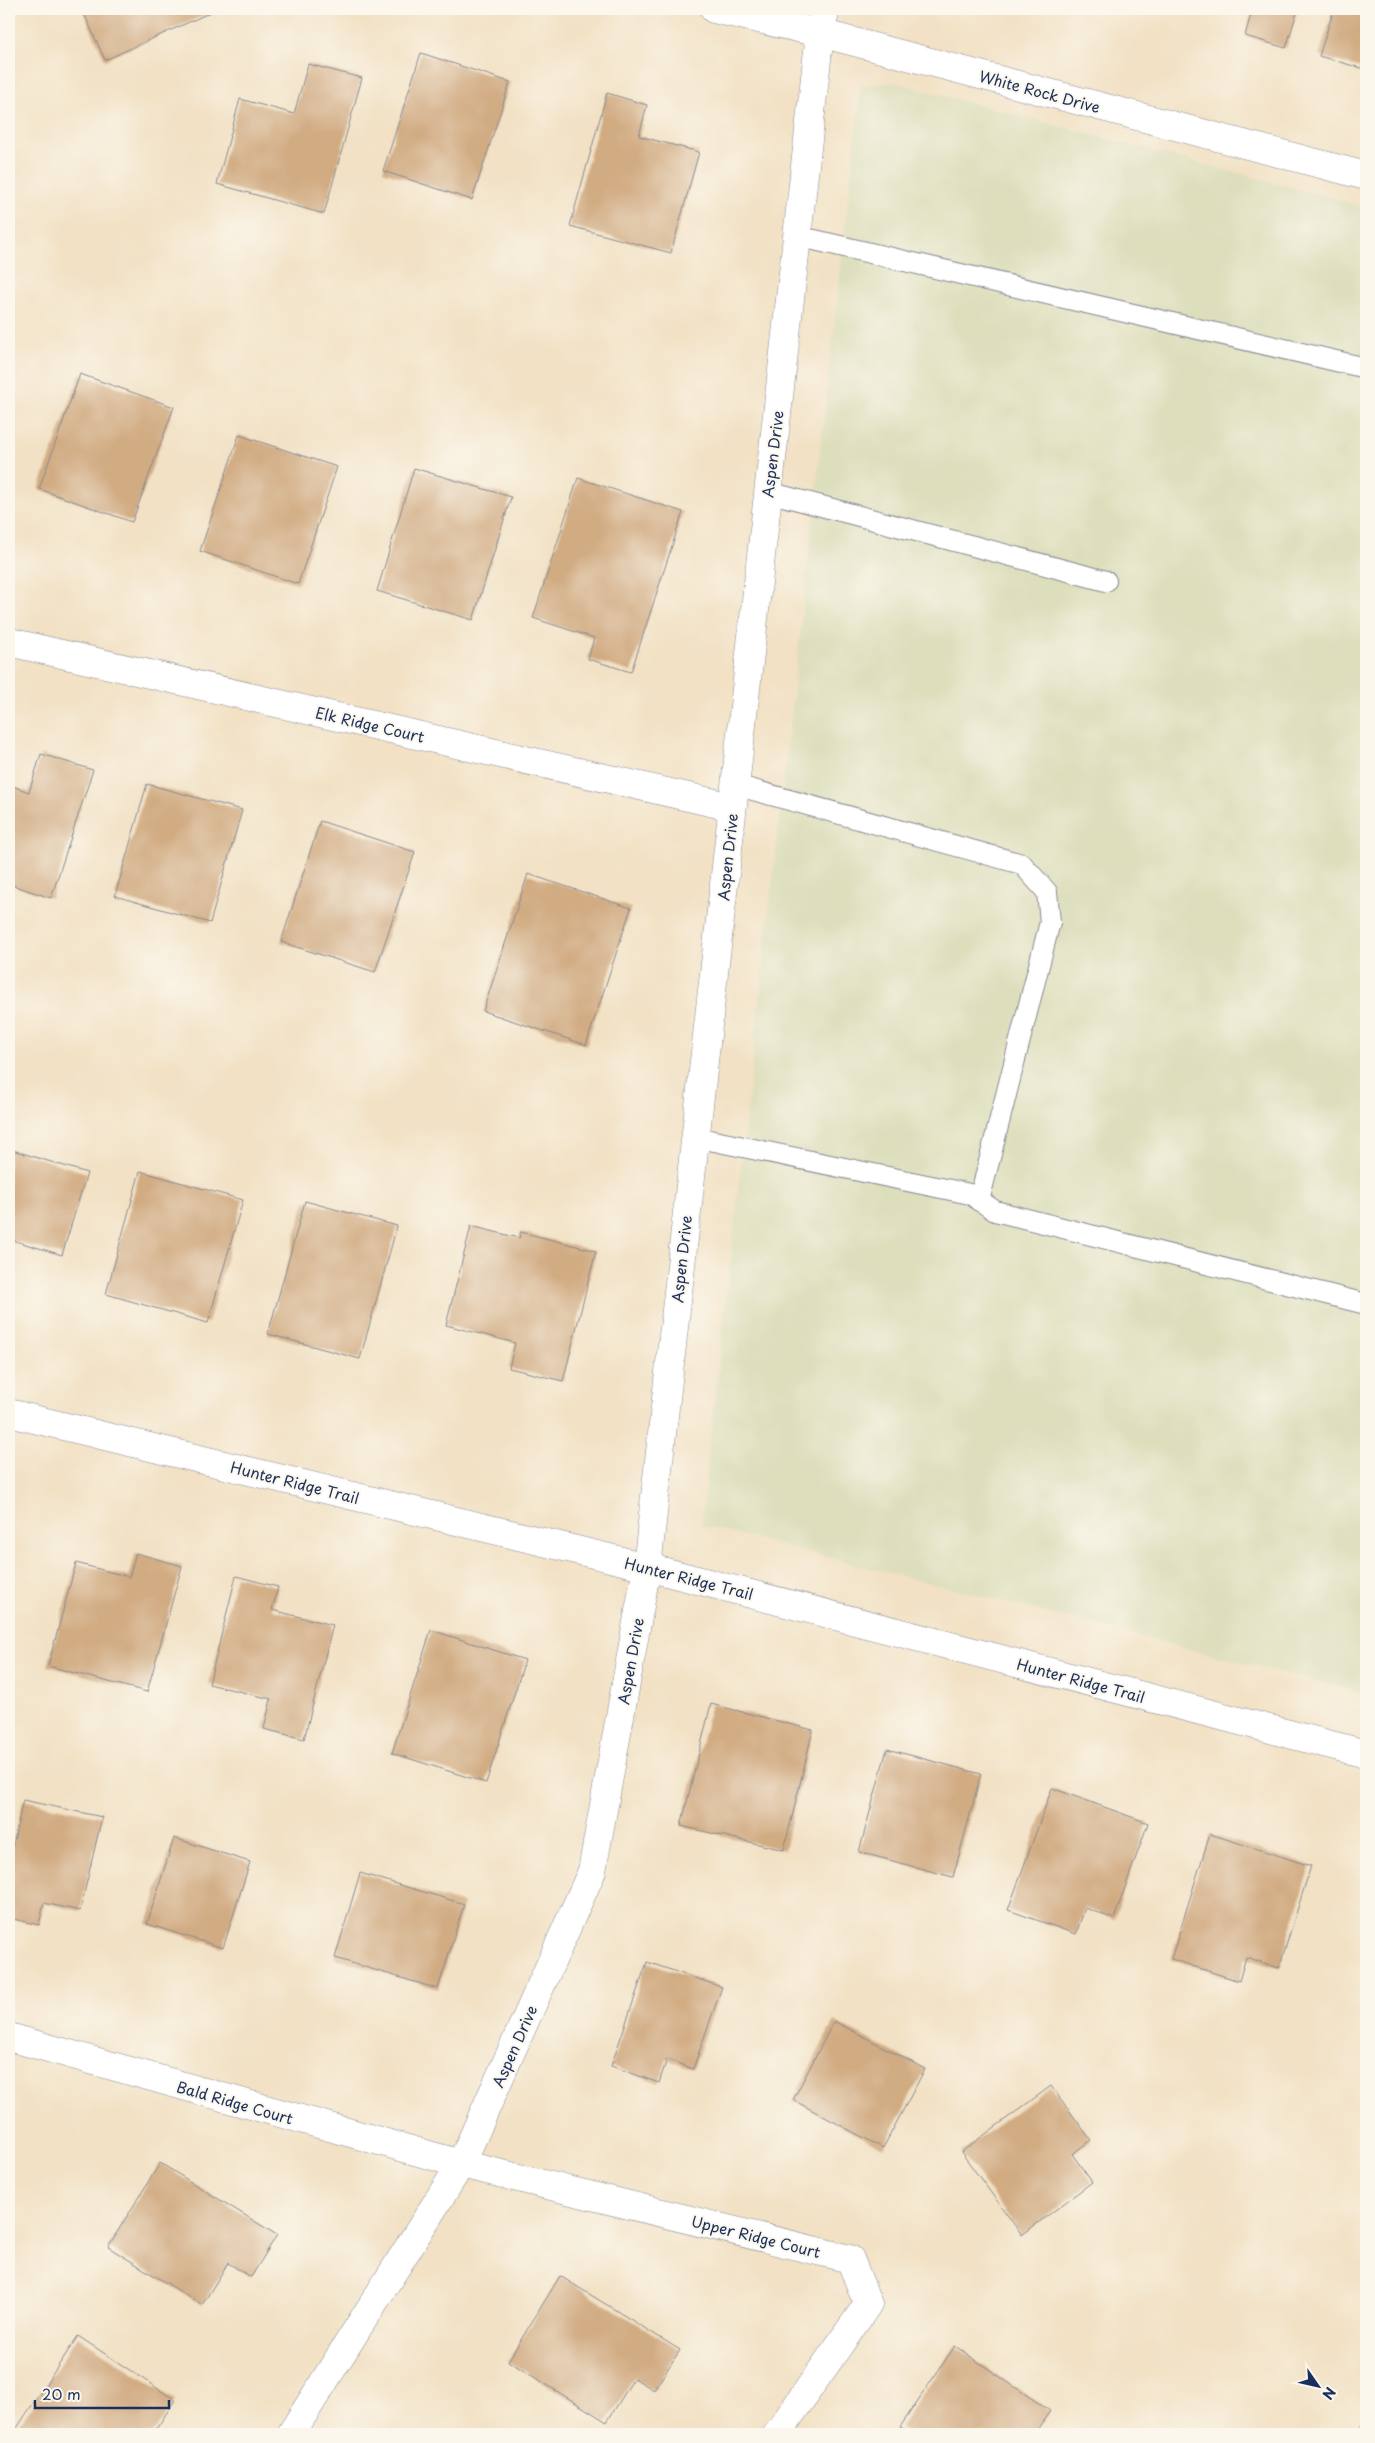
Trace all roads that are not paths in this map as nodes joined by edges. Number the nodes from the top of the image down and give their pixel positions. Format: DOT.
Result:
graph roads {
  1 [pos="714,9"];
  2 [pos="823,21"];
  3 [pos="1366,176"];
  4 [pos="797,236"];
  5 [pos="1366,368"];
  6 [pos="768,492"];
  7 [pos="1106,580"];
  8 [pos="9,642"];
  9 [pos="733,796"];
  10 [pos="695,1136"];
  11 [pos="980,1201"];
  12 [pos="1366,1304"];
  13 [pos="9,1413"];
  14 [pos="646,1566"];
  15 [pos="1366,1754"];
  16 [pos="9,2037"];
  17 [pos="462,2164"];
  18 [pos="291,2434"];
  19 [pos="777,2434"];
  1 -- 2 [label="street, White Rock Drive"];
  2 -- 3 [label="street, White Rock Drive"];
  2 -- 4 [label="street, Aspen Drive"];
  4 -- 5 [label="lane"];
  4 -- 6 [label="street, Aspen Drive"];
  6 -- 7 [label="lane"];
  6 -- 9 [label="street, Aspen Drive"];
  8 -- 9 [label="street, Elk Ridge Court"];
  9 -- 10 [label="street, Aspen Drive"];
  9 -- 11 [label="lane"];
  10 -- 11 [label="lane"];
  10 -- 14 [label="street, Aspen Drive"];
  11 -- 12 [label="lane"];
  13 -- 14 [label="street, Hunter Ridge Trail"];
  14 -- 15 [label="street, Hunter Ridge Trail"];
  14 -- 17 [label="street, Aspen Drive"];
  16 -- 17 [label="street, Bald Ridge Court"];
  17 -- 18 [label="street, Aspen Drive"];
  17 -- 19 [label="street, Upper Ridge Court"];
}
